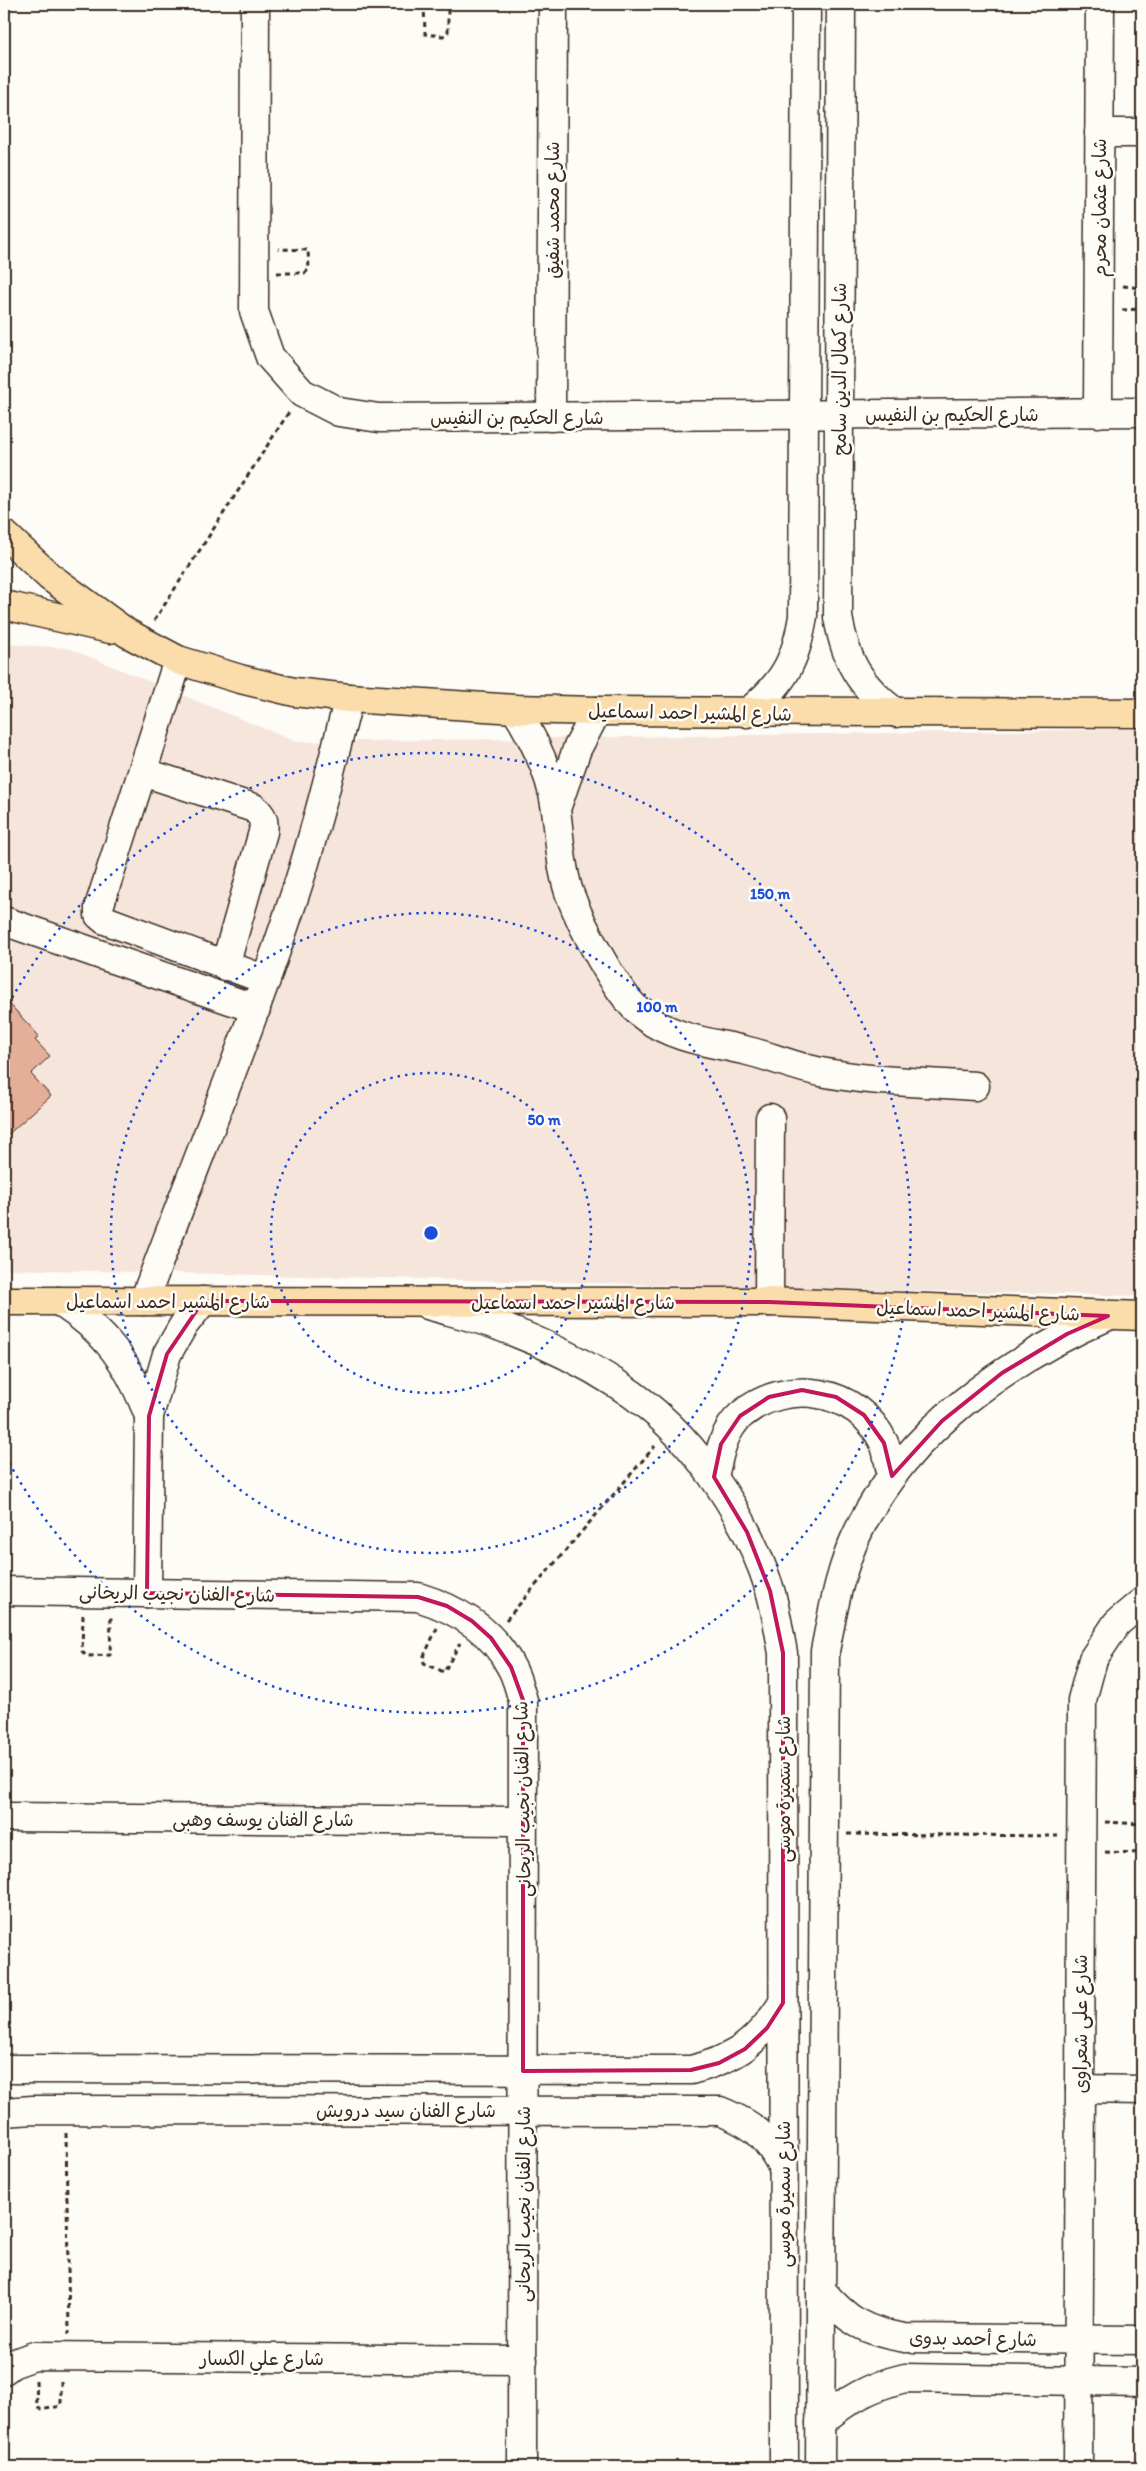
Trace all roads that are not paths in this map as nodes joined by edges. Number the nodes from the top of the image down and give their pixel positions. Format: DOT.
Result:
graph roads {
  1 [pos="255,4"];
  2 [pos="553,4"];
  3 [pos="806,4"];
  4 [pos="841,4"];
  5 [pos="1100,4"];
  6 [pos="1099,133"];
  7 [pos="1142,133"];
  8 [pos="1142,412"];
  9 [pos="1098,413"];
  10 [pos="804,415"];
  11 [pos="839,415"];
  12 [pos="551,417"];
  13 [pos="4,534"];
  14 [pos="4,605"];
  15 [pos="134,637"];
  16 [pos="178,660"];
  17 [pos="349,698"];
  18 [pos="515,709"];
  19 [pos="597,711"];
  20 [pos="747,713"];
  21 [pos="896,713"];
  22 [pos="1142,713"];
  23 [pos="143,772"];
  24 [pos="556,809"];
  25 [pos="4,921"];
  26 [pos="225,966"];
  27 [pos="266,980"];
  28 [pos="256,1009"];
  29 [pos="975,1086"];
  30 [pos="770,1118"];
  31 [pos="4,1301"];
  32 [pos="58,1301"];
  33 [pos="144,1301"];
  34 [pos="203,1301"];
  35 [pos="417,1301"];
  36 [pos="770,1302"];
  37 [pos="1108,1316"];
  38 [pos="1142,1316"];
  39 [pos="149,1416"];
  40 [pos="892,1476"];
  41 [pos="714,1477"];
  42 [pos="4,1590"];
  43 [pos="147,1593"];
  44 [pos="1142,1602"];
  45 [pos="4,1817"];
  46 [pos="523,1821"];
  47 [pos="783,2003"];
  48 [pos="5,2069"];
  49 [pos="524,2071"];
  50 [pos="1080,2089"];
  51 [pos="1142,2090"];
  52 [pos="524,2110"];
  53 [pos="4,2112"];
  54 [pos="783,2168"];
  55 [pos="821,2290"];
  56 [pos="1079,2340"];
  57 [pos="1142,2340"];
  58 [pos="524,2360"];
  59 [pos="4,2370"];
  60 [pos="1078,2381"];
  61 [pos="1142,2382"];
  62 [pos="820,2423"];
  63 [pos="522,2467"];
  64 [pos="784,2467"];
  65 [pos="820,2467"];
  66 [pos="1078,2467"];
  1 -- 12 [label="street, شارع الحكيم بن النفيس"];
  2 -- 12 [label="street, شارع محمد شفيق"];
  3 -- 10 [label="street, شارع كمال الدين سامح"];
  4 -- 11 [label="street, شارع كمال الدين سامح"];
  5 -- 6 [label="street, شارع عثمان محرم"];
  6 -- 7 [label="street"];
  6 -- 9 [label="street, شارع عثمان محرم"];
  8 -- 9 [label="street, شارع الحكيم بن النفيس"];
  9 -- 11 [label="street, شارع الحكيم بن النفيس"];
  10 -- 11 [label="street, شارع الحكيم بن النفيس"];
  10 -- 12 [label="street, شارع الحكيم بن النفيس"];
  10 -- 20 [label="street, شارع كمال الدين سامح"];
  11 -- 21 [label="street, شارع كمال الدين سامح"];
  13 -- 15 [label="main road"];
  14 -- 15 [label="main road"];
  15 -- 16 [label="main road, شارع المشير احمد اسماعيل"];
  16 -- 17 [label="main road, شارع المشير احمد اسماعيل"];
  16 -- 23 [label="street"];
  17 -- 18 [label="main road, شارع المشير احمد اسماعيل"];
  17 -- 27 [label="street"];
  18 -- 19 [label="main road, شارع المشير احمد اسماعيل"];
  18 -- 24 [label="street"];
  19 -- 20 [label="main road, شارع المشير احمد اسماعيل"];
  19 -- 24 [label="street"];
  20 -- 21 [label="main road, شارع المشير احمد اسماعيل"];
  21 -- 22 [label="main road, شارع المشير احمد اسماعيل"];
  23 -- 26 [label="street"];
  23 -- 26 [label="street"];
  24 -- 29 [label="street"];
  25 -- 28 [label="street"];
  26 -- 27 [label="street"];
  27 -- 28 [label="street"];
  28 -- 33 [label="street"];
  30 -- 36 [label="street"];
  31 -- 32 [label="main road, شارع المشير احمد اسماعيل"];
  32 -- 33 [label="main road, شارع المشير احمد اسماعيل"];
  32 -- 39 [label="street"];
  33 -- 34 [label="main road, شارع المشير احمد اسماعيل"];
  34 -- 35 [label="main road, شارع المشير احمد اسماعيل"];
  34 -- 39 [label="street"];
  35 -- 36 [label="main road, شارع المشير احمد اسماعيل"];
  35 -- 41 [label="street, شارع سميرة موسى"];
  36 -- 37 [label="main road, شارع المشير احمد اسماعيل"];
  37 -- 38 [label="main road, شارع المشير احمد اسماعيل"];
  37 -- 40 [label="street, شارع سميرة موسى"];
  39 -- 43 [label="street"];
  40 -- 41 [label="street"];
  40 -- 55 [label="street, شارع سميرة موسى"];
  41 -- 47 [label="street, شارع سميرة موسى"];
  42 -- 43 [label="street, شارع الفنان نجيب الريحانى"];
  43 -- 46 [label="street, شارع الفنان نجيب الريحانى"];
  44 -- 50 [label="street, شارع على شعراوى"];
  45 -- 46 [label="street, شارع الفنان يوسف وهبى"];
  46 -- 49 [label="street, شارع الفنان نجيب الريحانى"];
  47 -- 49 [label="street, شارع الفنان سيد درويش"];
  47 -- 54 [label="street, شارع سميرة موسى"];
  48 -- 49 [label="street, شارع الفنان سيد درويش"];
  49 -- 52 [label="street, شارع الفنان نجيب الريحانى"];
  50 -- 51 [label="street"];
  50 -- 56 [label="street, شارع على شعراوى"];
  52 -- 53 [label="street, شارع الفنان سيد درويش"];
  52 -- 54 [label="street, شارع الفنان سيد درويش"];
  52 -- 58 [label="street, شارع الفنان نجيب الريحانى"];
  54 -- 64 [label="street, شارع سميرة موسى"];
  55 -- 56 [label="street, شارع أحمد بدوى"];
  55 -- 62 [label="street, شارع سميرة موسى"];
  56 -- 57 [label="street, شارع أحمد بدوى"];
  56 -- 60 [label="street, شارع على شعراوى"];
  58 -- 59 [label="street, شارع علي الكسار"];
  58 -- 63 [label="street, شارع الفنان نجيب الريحانى"];
  60 -- 61 [label="street"];
  60 -- 62 [label="street"];
  60 -- 66 [label="street, شارع على شعراوى"];
  62 -- 65 [label="street, شارع سميرة موسى"];
}
